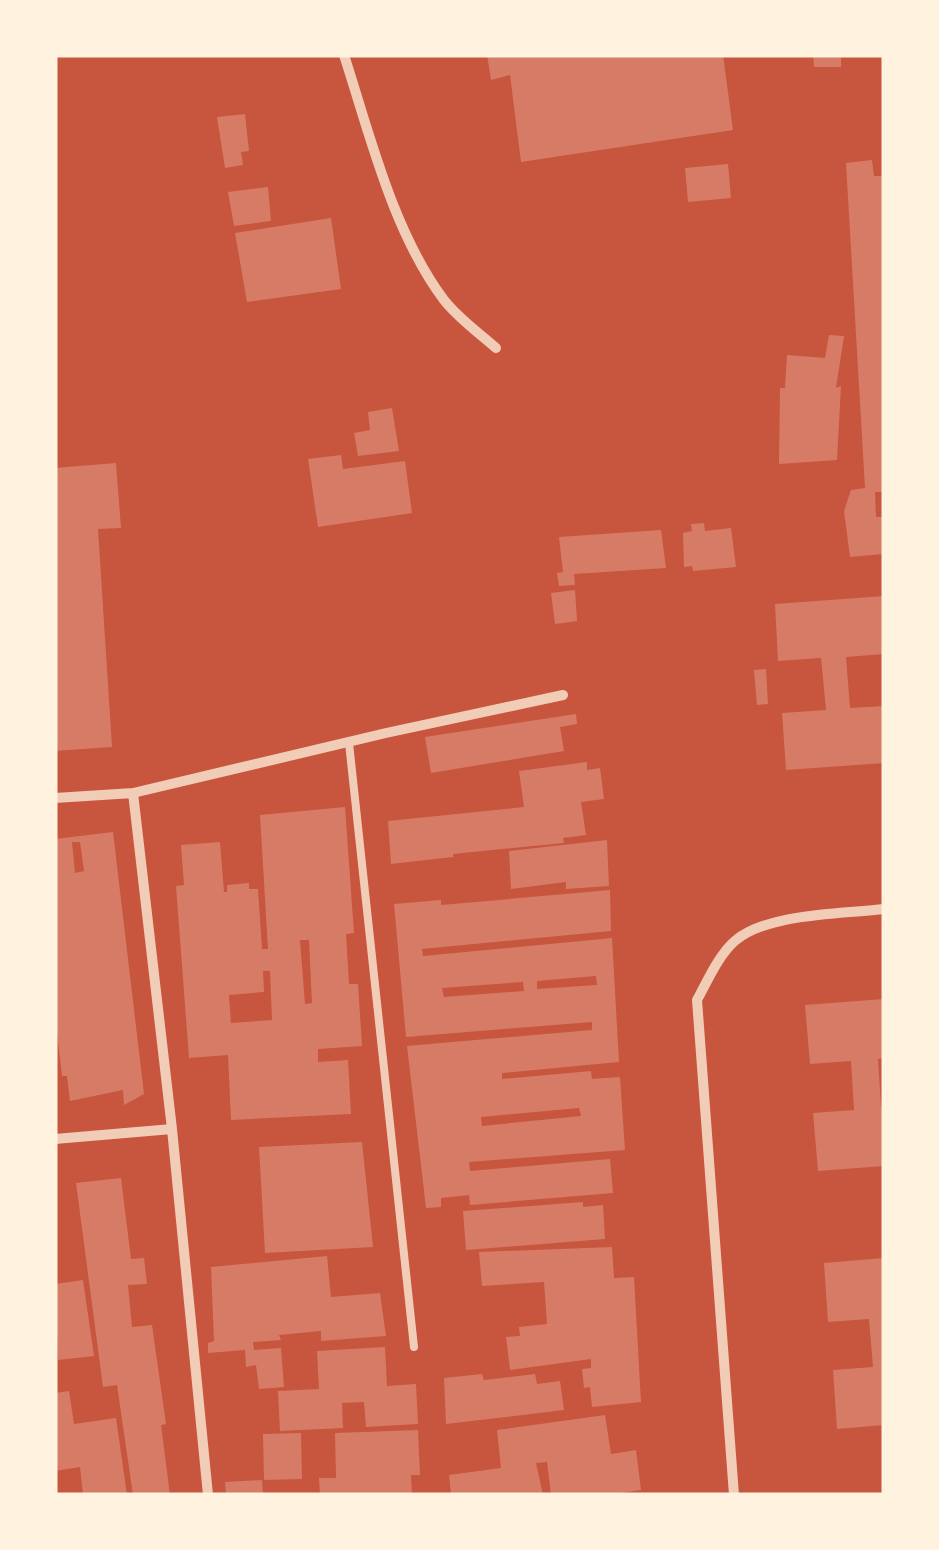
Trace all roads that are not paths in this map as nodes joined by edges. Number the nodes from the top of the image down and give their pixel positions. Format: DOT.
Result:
graph roads {
  1 [pos="344,55"];
  2 [pos="496,348"];
  3 [pos="563,695"];
  4 [pos="349,743"];
  5 [pos="133,793"];
  6 [pos="55,798"];
  7 [pos="884,909"];
  8 [pos="172,1129"];
  9 [pos="55,1140"];
  10 [pos="414,1347"];
  11 [pos="208,1495"];
  12 [pos="734,1495"];
  1 -- 2 [label="street"];
  3 -- 4 [label="street"];
  4 -- 5 [label="street"];
  4 -- 10 [label="lane"];
  5 -- 6 [label="street"];
  5 -- 8 [label="street"];
  7 -- 12 [label="street"];
  8 -- 9 [label="street"];
  8 -- 11 [label="street"];
}
